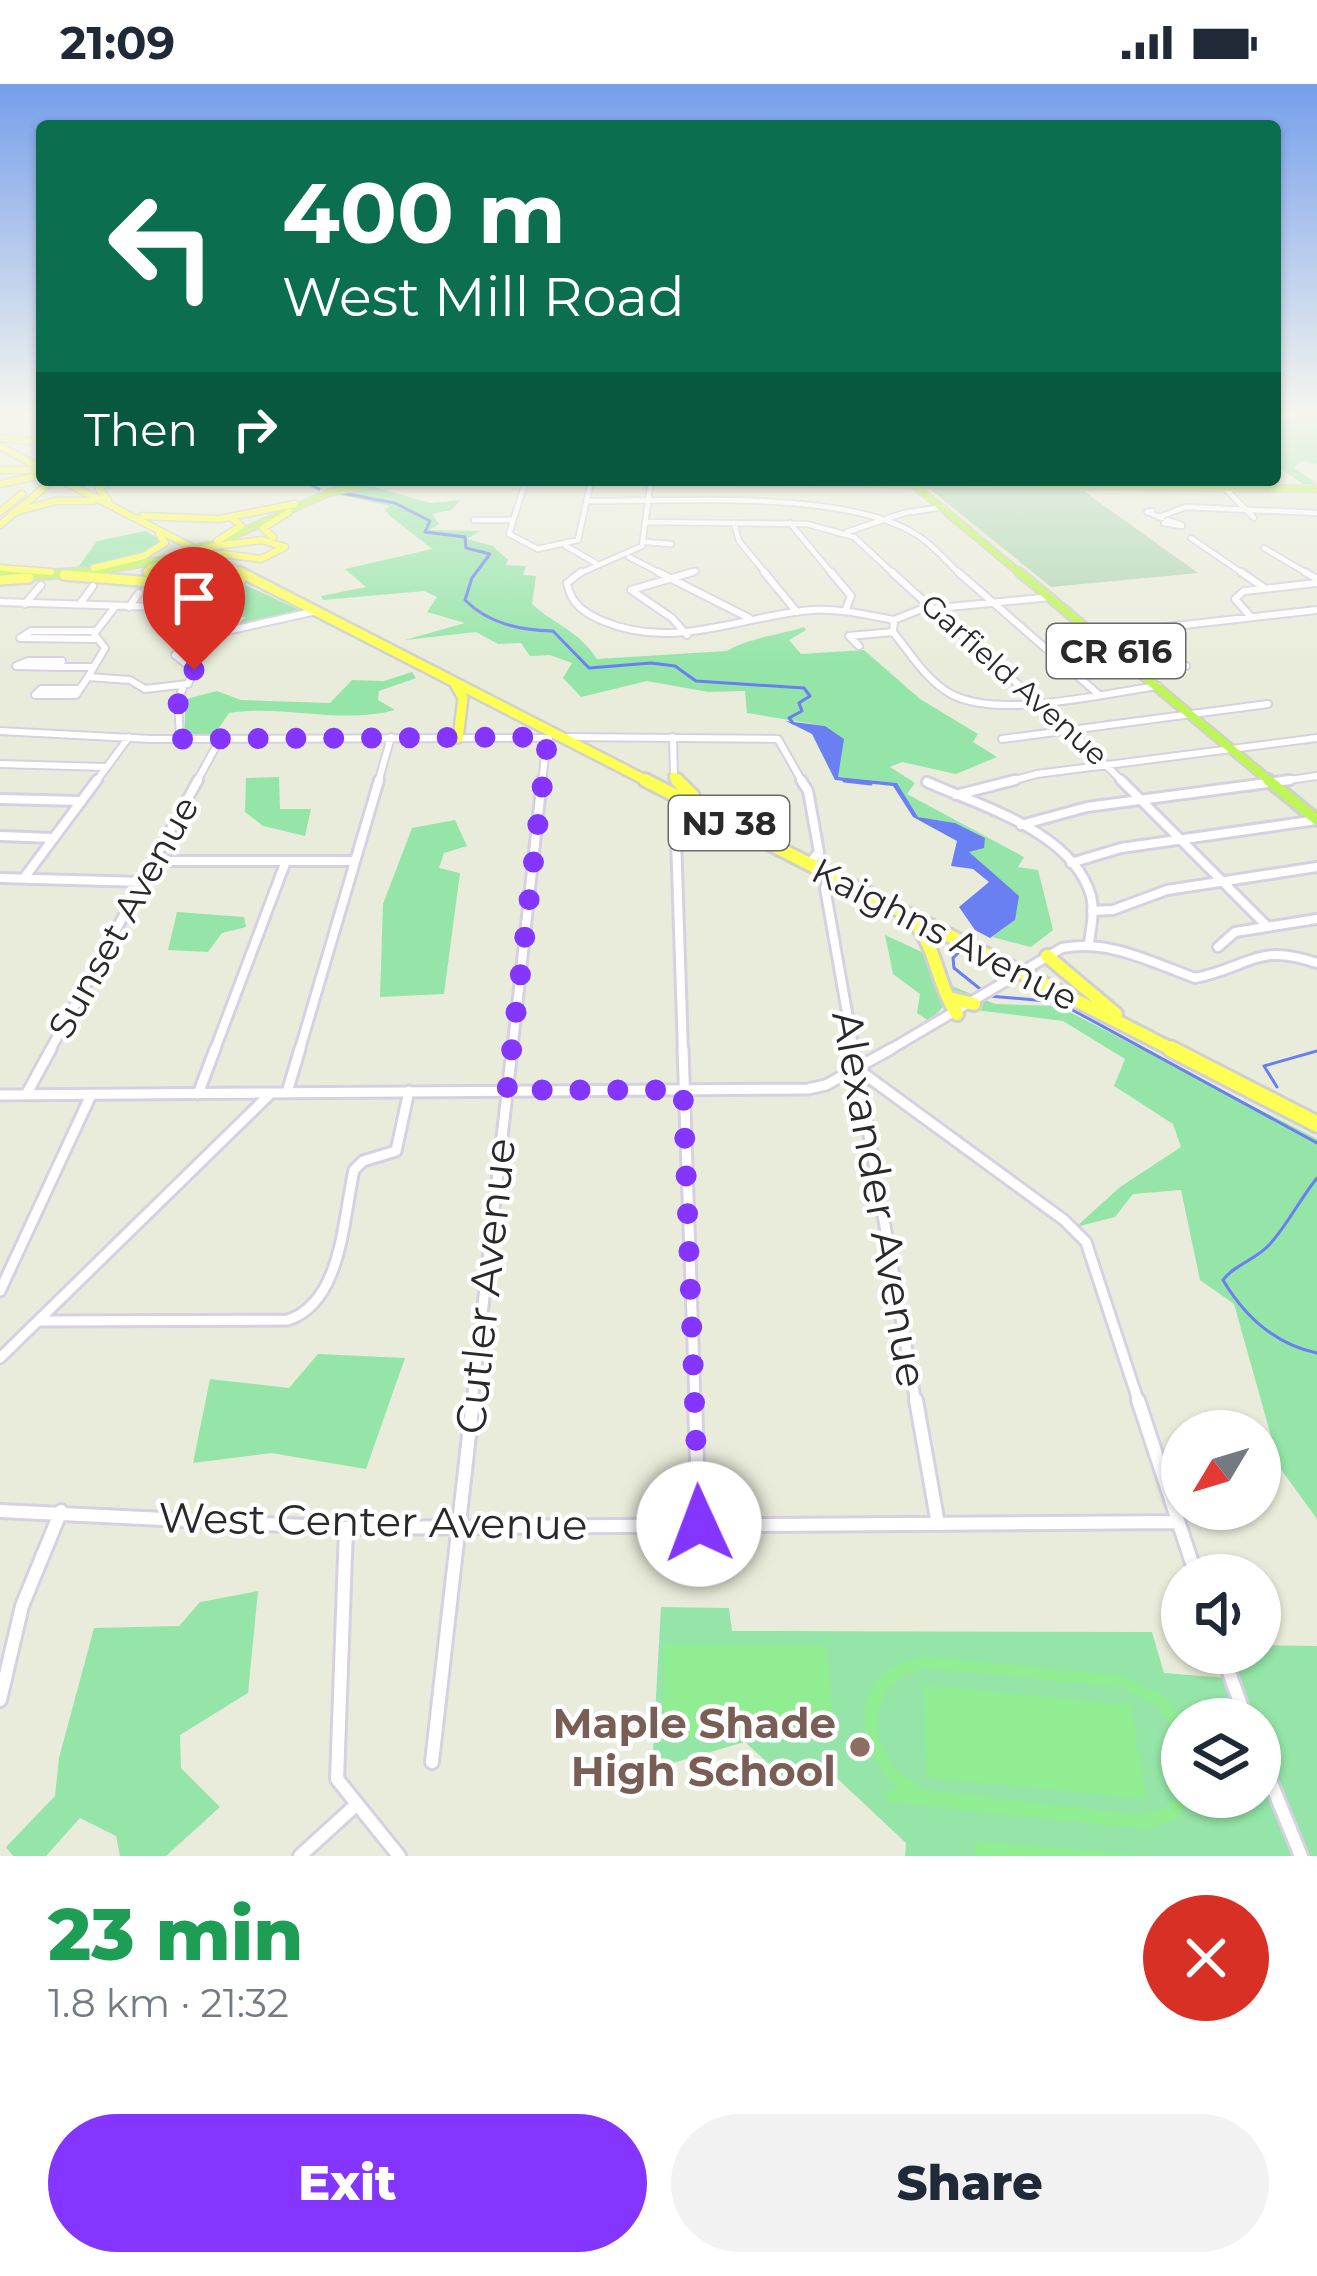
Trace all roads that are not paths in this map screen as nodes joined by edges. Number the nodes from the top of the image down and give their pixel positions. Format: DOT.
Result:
graph roads {
  1 [pos="94,497"];
  2 [pos="98,497"];
  3 [pos="103,497"];
  4 [pos="317,497"];
  5 [pos="520,497"];
  6 [pos="587,497"];
  7 [pos="650,497"];
  8 [pos="930,497"];
  9 [pos="1231,497"];
  10 [pos="1167,500"];
  11 [pos="1213,500"];
  12 [pos="586,501"];
  13 [pos="106,502"];
  14 [pos="649,502"];
  15 [pos="294,507"];
  16 [pos="944,507"];
  17 [pos="1183,508"];
  18 [pos="1202,508"];
  19 [pos="1216,508"];
  20 [pos="1240,508"];
  21 [pos="6,511"];
  22 [pos="1172,512"];
  23 [pos="1304,512"];
  24 [pos="1317,513"];
  25 [pos="138,515"];
  26 [pos="884,519"];
  27 [pos="474,520"];
  28 [pos="512,520"];
  29 [pos="1306,520"];
  30 [pos="646,522"];
  31 [pos="1212,522"];
  32 [pos="1266,522"];
  33 [pos="734,523"];
  34 [pos="790,523"];
  35 [pos="0,525"];
  36 [pos="154,529"];
  37 [pos="844,533"];
  38 [pos="1191,538"];
  39 [pos="646,542"];
  40 [pos="671,544"];
  41 [pos="565,546"];
  42 [pos="206,547"];
  43 [pos="1264,548"];
  44 [pos="538,549"];
  45 [pos="185,553"];
  46 [pos="525,557"];
  47 [pos="627,557"];
  48 [pos="599,565"];
  49 [pos="83,570"];
  50 [pos="696,571"];
  51 [pos="0,574"];
  52 [pos="49,574"];
  53 [pos="64,574"];
  54 [pos="669,575"];
  55 [pos="1317,581"];
  56 [pos="41,585"];
  57 [pos="93,586"];
  58 [pos="1264,588"];
  59 [pos="283,592"];
  60 [pos="139,593"];
  61 [pos="189,596"];
  62 [pos="1052,597"];
  63 [pos="0,602"];
  64 [pos="993,603"];
  65 [pos="24,605"];
  66 [pos="79,606"];
  67 [pos="114,608"];
  68 [pos="129,608"];
  69 [pos="180,608"];
  70 [pos="935,608"];
  71 [pos="1317,610"];
  72 [pos="316,611"];
  73 [pos="845,611"];
  74 [pos="797,612"];
  75 [pos="1154,615"];
  76 [pos="172,617"];
  77 [pos="1251,617"];
  78 [pos="752,619"];
  79 [pos="894,620"];
  80 [pos="1170,626"];
  81 [pos="232,630"];
  82 [pos="893,632"];
  83 [pos="96,635"];
  84 [pos="1096,635"];
  85 [pos="687,636"];
  86 [pos="859,646"];
  87 [pos="1186,666"];
  88 [pos="60,667"];
  89 [pos="92,667"];
  90 [pos="1140,671"];
  91 [pos="88,676"];
  92 [pos="451,680"];
  93 [pos="1158,686"];
  94 [pos="184,687"];
  95 [pos="78,692"];
  96 [pos="1097,693"];
  97 [pos="1039,699"];
  98 [pos="1268,704"];
  99 [pos="1192,716"];
  100 [pos="1073,730"];
  101 [pos="0,731"];
  102 [pos="129,737"];
  103 [pos="391,737"];
  104 [pos="548,737"];
  105 [pos="568,737"];
  106 [pos="673,737"];
  107 [pos="458,738"];
  108 [pos="1317,738"];
  109 [pos="180,739"];
  110 [pos="220,739"];
  111 [pos="1002,739"];
  112 [pos="1231,748"];
  113 [pos="0,764"];
  114 [pos="1106,764"];
  115 [pos="107,767"];
  116 [pos="674,776"];
  117 [pos="1317,776"];
  118 [pos="927,782"];
  119 [pos="1272,782"];
  120 [pos="956,795"];
  121 [pos="681,798"];
  122 [pos="0,799"];
  123 [pos="1142,800"];
  124 [pos="82,801"];
  125 [pos="704,804"];
  126 [pos="1317,820"];
  127 [pos="1022,825"];
  128 [pos="0,836"];
  129 [pos="54,838"];
  130 [pos="1181,838"];
  131 [pos="812,860"];
  132 [pos="155,861"];
  133 [pos="286,861"];
  134 [pos="355,861"];
  135 [pos="1071,863"];
  136 [pos="1317,867"];
  137 [pos="832,876"];
  138 [pos="0,878"];
  139 [pos="25,878"];
  140 [pos="1224,881"];
  141 [pos="143,882"];
  142 [pos="894,908"];
  143 [pos="1092,911"];
  144 [pos="1317,919"];
  145 [pos="1267,926"];
  146 [pos="1089,943"];
  147 [pos="971,944"];
  148 [pos="1218,946"];
  149 [pos="1047,956"];
  150 [pos="1317,964"];
  151 [pos="1025,971"];
  152 [pos="948,998"];
  153 [pos="983,998"];
  154 [pos="956,1014"];
  155 [pos="1116,1014"];
  156 [pos="856,1068"];
  157 [pos="507,1090"];
  158 [pos="683,1090"];
  159 [pos="409,1091"];
  160 [pos="287,1092"];
  161 [pos="198,1094"];
  162 [pos="270,1094"];
  163 [pos="0,1095"];
  164 [pos="26,1095"];
  165 [pos="91,1095"];
  166 [pos="1317,1120"];
  167 [pos="0,1291"];
  168 [pos="40,1321"];
  169 [pos="0,1358"];
  170 [pos="1161,1470"];
  171 [pos="0,1510"];
  172 [pos="62,1511"];
  173 [pos="1161,1522"];
  174 [pos="699,1524"];
  175 [pos="938,1524"];
  176 [pos="458,1527"];
  177 [pos="346,1528"];
  178 [pos="0,1700"];
  179 [pos="432,1762"];
  180 [pos="356,1805"];
  181 [pos="1281,1807"];
  182 [pos="300,1856"];
  183 [pos="399,1856"];
  184 [pos="1301,1856"];
  1 -- 13 [label="highway, Kaighns Avenue / NJ 38"];
  2 -- 13 [label="highway, Kaighns Avenue / NJ 38"];
  3 -- 13 [label="highway"];
  4 -- 15 [label="main road"];
  5 -- 28 [label="street"];
  6 -- 12 [label="street"];
  7 -- 14 [label="street"];
  8 -- 16 [label="main road, CR 616"];
  9 -- 20 [label="street"];
  10 -- 17 [label="street"];
  11 -- 19 [label="street"];
  12 -- 14 [label="street"];
  12 -- 41 [label="street"];
  13 -- 21 [label="highway"];
  13 -- 25 [label="highway, Kaighns Avenue / NJ 38"];
  13 -- 36 [label="highway, Kaighns Avenue / NJ 38"];
  14 -- 26 [label="street"];
  14 -- 30 [label="street"];
  15 -- 25 [label="highway"];
  15 -- 42 [label="main road"];
  15 -- 59 [label="highway"];
  16 -- 26 [label="street"];
  16 -- 62 [label="main road, CR 616"];
  17 -- 18 [label="street"];
  17 -- 22 [label="street"];
  18 -- 19 [label="street"];
  18 -- 31 [label="street"];
  19 -- 20 [label="street"];
  20 -- 23 [label="street"];
  20 -- 32 [label="street"];
  21 -- 35 [label="highway"];
  22 -- 22 [label="street"];
  23 -- 24 [label="street"];
  23 -- 29 [label="street"];
  25 -- 42 [label="highway, Kaighns Avenue / NJ 38"];
  26 -- 37 [label="street"];
  26 -- 64 [label="street"];
  27 -- 28 [label="street"];
  28 -- 44 [label="street"];
  30 -- 33 [label="street, Garfield Avenue"];
  30 -- 39 [label="street"];
  33 -- 34 [label="street, Garfield Avenue"];
  33 -- 74 [label="street"];
  34 -- 37 [label="street, Garfield Avenue"];
  34 -- 73 [label="street"];
  36 -- 42 [label="highway, Kaighns Avenue / NJ 38"];
  36 -- 49 [label="highway"];
  37 -- 70 [label="street, Garfield Avenue"];
  38 -- 58 [label="street"];
  39 -- 40 [label="street"];
  39 -- 47 [label="street"];
  41 -- 44 [label="street"];
  41 -- 48 [label="street"];
  42 -- 42 [label="highway"];
  42 -- 42 [label="highway"];
  42 -- 45 [label="main road, bridge"];
  42 -- 45 [label="highway"];
  42 -- 59 [label="highway, Kaighns Avenue / NJ 38"];
  43 -- 55 [label="street"];
  44 -- 46 [label="street"];
  45 -- 49 [label="main road"];
  45 -- 53 [label="main road"];
  47 -- 48 [label="street"];
  47 -- 54 [label="street"];
  48 -- 85 [label="street"];
  49 -- 52 [label="main road"];
  50 -- 54 [label="street"];
  51 -- 52 [label="highway"];
  52 -- 53 [label="main road"];
  53 -- 59 [label="highway"];
  54 -- 78 [label="street"];
  54 -- 85 [label="street"];
  55 -- 58 [label="street"];
  56 -- 65 [label="street"];
  57 -- 66 [label="street"];
  58 -- 77 [label="street"];
  59 -- 72 [label="highway, Kaighns Avenue / NJ 38"];
  59 -- 105 [label="highway, Kaighns Avenue / NJ 38"];
  60 -- 68 [label="street"];
  61 -- 69 [label="street"];
  62 -- 64 [label="street"];
  62 -- 84 [label="main road, CR 616"];
  63 -- 65 [label="street"];
  64 -- 70 [label="street"];
  64 -- 96 [label="street"];
  65 -- 66 [label="street"];
  66 -- 67 [label="street"];
  67 -- 68 [label="street"];
  67 -- 83 [label="street"];
  68 -- 69 [label="street"];
  69 -- 76 [label="street"];
  69 -- 81 [label="street"];
  70 -- 79 [label="street"];
  70 -- 97 [label="street, Garfield Avenue"];
  71 -- 77 [label="street"];
  72 -- 81 [label="street"];
  72 -- 92 [label="highway, Kaighns Avenue / NJ 38"];
  73 -- 74 [label="street"];
  73 -- 79 [label="street"];
  74 -- 78 [label="street"];
  75 -- 80 [label="street"];
  77 -- 80 [label="street"];
  78 -- 85 [label="street"];
  79 -- 82 [label="street"];
  80 -- 84 [label="street"];
  81 -- 94 [label="street"];
  82 -- 86 [label="street"];
  82 -- 97 [label="street"];
  83 -- 83 [label="street"];
  83 -- 89 [label="street"];
  84 -- 90 [label="main road, CR 616"];
  87 -- 90 [label="street"];
  88 -- 88 [label="street"];
  88 -- 89 [label="street"];
  89 -- 91 [label="street"];
  90 -- 93 [label="main road, CR 616"];
  91 -- 94 [label="street"];
  91 -- 95 [label="street"];
  92 -- 105 [label="highway, Kaighns Avenue / NJ 38"];
  92 -- 107 [label="highway"];
  93 -- 96 [label="street"];
  93 -- 99 [label="main road, CR 616"];
  94 -- 109 [label="street"];
  95 -- 95 [label="street"];
  96 -- 97 [label="street"];
  97 -- 100 [label="street, Garfield Avenue"];
  98 -- 99 [label="street"];
  99 -- 100 [label="street"];
  99 -- 112 [label="main road, CR 616"];
  100 -- 111 [label="street"];
  100 -- 114 [label="street, Garfield Avenue"];
  101 -- 102 [label="street"];
  102 -- 109 [label="street"];
  102 -- 115 [label="street"];
  103 -- 107 [label="street"];
  103 -- 110 [label="street"];
  103 -- 134 [label="street"];
  104 -- 105 [label="street"];
  104 -- 107 [label="street"];
  104 -- 157 [label="street, Cutler Avenue"];
  105 -- 106 [label="street"];
  105 -- 121 [label="highway, Kaighns Avenue / NJ 38"];
  105 -- 125 [label="highway, Kaighns Avenue / NJ 38"];
  106 -- 116 [label="street"];
  106 -- 131 [label="street"];
  108 -- 112 [label="street"];
  109 -- 110 [label="street"];
  110 -- 132 [label="street, Sunset Avenue"];
  112 -- 114 [label="street"];
  112 -- 119 [label="main road, CR 616"];
  113 -- 115 [label="street"];
  114 -- 120 [label="street"];
  114 -- 123 [label="street, Garfield Avenue"];
  115 -- 124 [label="street"];
  116 -- 125 [label="highway"];
  117 -- 119 [label="street"];
  118 -- 120 [label="street"];
  119 -- 123 [label="street"];
  119 -- 126 [label="main road, CR 616"];
  120 -- 127 [label="street"];
  121 -- 137 [label="highway, Kaighns Avenue / NJ 38"];
  121 -- 158 [label="street"];
  122 -- 124 [label="street"];
  123 -- 127 [label="street"];
  123 -- 130 [label="street, Garfield Avenue"];
  124 -- 129 [label="street"];
  125 -- 131 [label="highway, Kaighns Avenue / NJ 38"];
  126 -- 130 [label="street"];
  127 -- 135 [label="street"];
  128 -- 129 [label="street"];
  129 -- 139 [label="street"];
  130 -- 135 [label="street"];
  130 -- 140 [label="street, Garfield Avenue"];
  131 -- 147 [label="highway, Kaighns Avenue / NJ 38"];
  132 -- 133 [label="street"];
  132 -- 141 [label="street, Sunset Avenue"];
  133 -- 134 [label="street"];
  133 -- 161 [label="street"];
  134 -- 160 [label="street"];
  135 -- 143 [label="street"];
  136 -- 140 [label="street"];
  137 -- 142 [label="highway, Kaighns Avenue / NJ 38"];
  137 -- 156 [label="street, Alexander Avenue"];
  138 -- 139 [label="street"];
  139 -- 141 [label="street"];
  140 -- 143 [label="street"];
  140 -- 145 [label="street, Garfield Avenue"];
  141 -- 164 [label="street, Sunset Avenue"];
  142 -- 147 [label="highway, Kaighns Avenue / NJ 38"];
  142 -- 152 [label="highway"];
  143 -- 146 [label="street"];
  144 -- 145 [label="street"];
  145 -- 148 [label="street"];
  146 -- 149 [label="street"];
  146 -- 150 [label="street"];
  147 -- 151 [label="highway, Kaighns Avenue / NJ 38"];
  149 -- 151 [label="street"];
  149 -- 155 [label="highway"];
  151 -- 153 [label="street"];
  151 -- 155 [label="highway, Kaighns Avenue / NJ 38"];
  151 -- 166 [label="highway, Kaighns Avenue / NJ 38"];
  152 -- 153 [label="highway"];
  152 -- 154 [label="highway"];
  153 -- 154 [label="street"];
  154 -- 156 [label="street"];
  155 -- 166 [label="highway, Kaighns Avenue / NJ 38"];
  156 -- 158 [label="street"];
  156 -- 170 [label="street"];
  156 -- 175 [label="street, Alexander Avenue"];
  157 -- 158 [label="street"];
  157 -- 159 [label="street"];
  157 -- 176 [label="street, Cutler Avenue"];
  158 -- 174 [label="street"];
  159 -- 160 [label="street"];
  159 -- 168 [label="street"];
  160 -- 162 [label="street"];
  161 -- 162 [label="street"];
  161 -- 165 [label="street"];
  162 -- 168 [label="street"];
  163 -- 164 [label="street"];
  164 -- 165 [label="street"];
  165 -- 167 [label="street, Sunset Avenue"];
  168 -- 169 [label="street"];
  171 -- 172 [label="street, West Center Avenue"];
  172 -- 177 [label="street, West Center Avenue"];
  172 -- 178 [label="street"];
  173 -- 175 [label="street, West Center Avenue"];
  174 -- 175 [label="street, West Center Avenue"];
  174 -- 176 [label="street, West Center Avenue"];
  176 -- 177 [label="street, West Center Avenue"];
  176 -- 179 [label="street, Cutler Avenue"];
  177 -- 180 [label="street"];
  180 -- 182 [label="street"];
  180 -- 183 [label="street"];
  181 -- 184 [label="street"];
}
